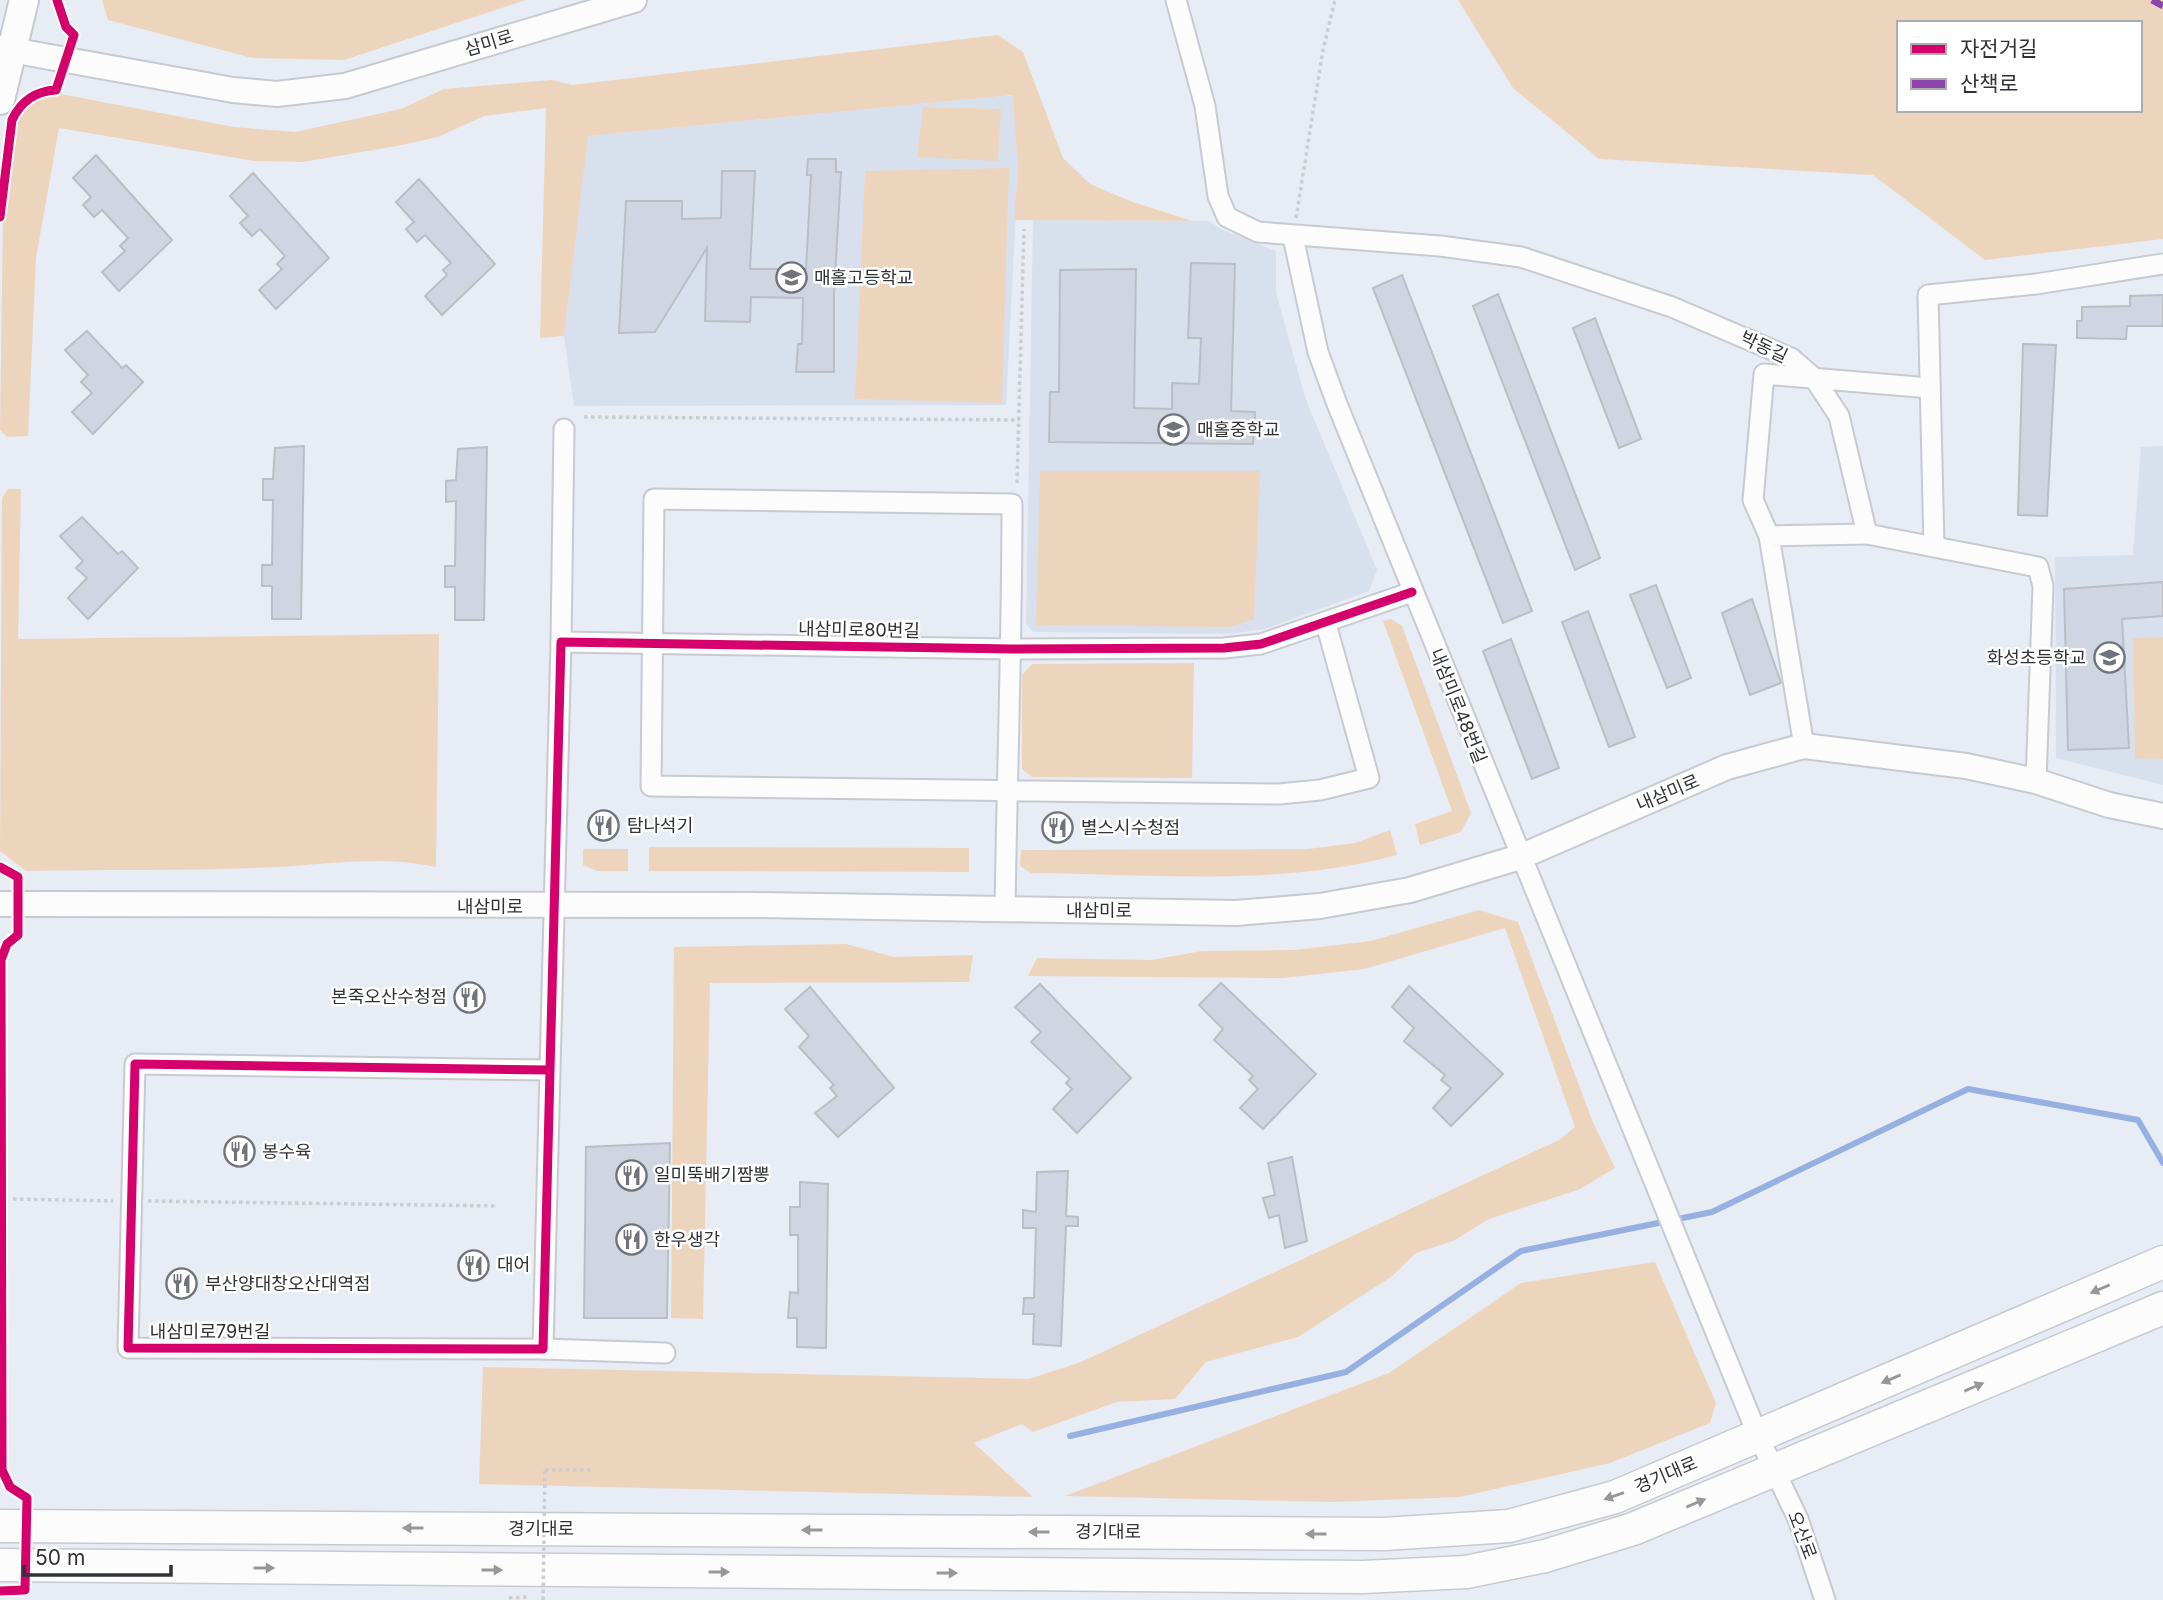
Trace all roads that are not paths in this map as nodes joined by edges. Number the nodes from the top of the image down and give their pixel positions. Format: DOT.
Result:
graph roads {
  1 [pos="24,0"];
  2 [pos="634,0"];
  3 [pos="1176,0"];
  4 [pos="7,49"];
  5 [pos="0,100"];
  6 [pos="1293,237"];
  7 [pos="2163,264"];
  8 [pos="1814,378"];
  9 [pos="1930,388"];
  10 [pos="564,429"];
  11 [pos="1867,534"];
  12 [pos="1769,536"];
  13 [pos="1934,545"];
  14 [pos="1412,592"];
  15 [pos="1326,624"];
  16 [pos="561,642"];
  17 [pos="652,642"];
  18 [pos="1012,649"];
  19 [pos="1804,746"];
  20 [pos="2036,781"];
  21 [pos="1007,791"];
  22 [pos="2163,816"];
  23 [pos="1520,857"];
  24 [pos="0,904"];
  25 [pos="552,906"];
  26 [pos="1005,911"];
  27 [pos="550,1070"];
  28 [pos="1684,1254"];
  29 [pos="2163,1262"];
  30 [pos="2163,1308"];
  31 [pos="543,1349"];
  32 [pos="665,1353"];
  33 [pos="1758,1436"];
  34 [pos="1774,1471"];
  35 [pos="0,1526"];
  36 [pos="0,1566"];
  37 [pos="1825,1600"];
  1 -- 4 [label="main road"];
  2 -- 4 [label="street, 삼미로"];
  3 -- 6 [label="street, 박동길"];
  4 -- 5 [label="main road"];
  6 -- 8 [label="street, 박동길"];
  6 -- 14 [label="street, 내삼미로48번길"];
  7 -- 9 [label="street"];
  8 -- 9 [label="street"];
  8 -- 11 [label="street, 박동길"];
  8 -- 12 [label="street"];
  9 -- 13 [label="street"];
  10 -- 16 [label="street"];
  11 -- 12 [label="street"];
  11 -- 13 [label="street"];
  12 -- 19 [label="street"];
  13 -- 20 [label="street"];
  14 -- 15 [label="street, 내삼미로80번길"];
  14 -- 23 [label="street, 내삼미로48번길"];
  15 -- 18 [label="street, 내삼미로80번길"];
  15 -- 21 [label="street"];
  16 -- 17 [label="street, 내삼미로80번길"];
  16 -- 25 [label="street"];
  17 -- 18 [label="street, 내삼미로80번길"];
  17 -- 18 [label="street"];
  17 -- 21 [label="street"];
  18 -- 21 [label="street"];
  19 -- 20 [label="street, 내삼미로"];
  19 -- 23 [label="street, 내삼미로"];
  20 -- 22 [label="street, 내삼미로"];
  21 -- 26 [label="street"];
  23 -- 26 [label="street, 내삼미로"];
  23 -- 28 [label="street, 내삼미로48번길"];
  24 -- 25 [label="street, 내삼미로"];
  25 -- 26 [label="street, 내삼미로"];
  25 -- 27 [label="street"];
  27 -- 31 [label="street"];
  27 -- 31 [label="street, 내삼미로79번길"];
  28 -- 33 [label="street, 오산로"];
  29 -- 33 [label="main road, 경기대로, one-way"];
  34 -- 30 [label="main road, one-way"];
  31 -- 32 [label="street"];
  33 -- 34 [label="street, 오산로"];
  33 -- 35 [label="main road, 경기대로, one-way"];
  36 -- 34 [label="main road, one-way"];
  34 -- 37 [label="street, 오산로"];
}
